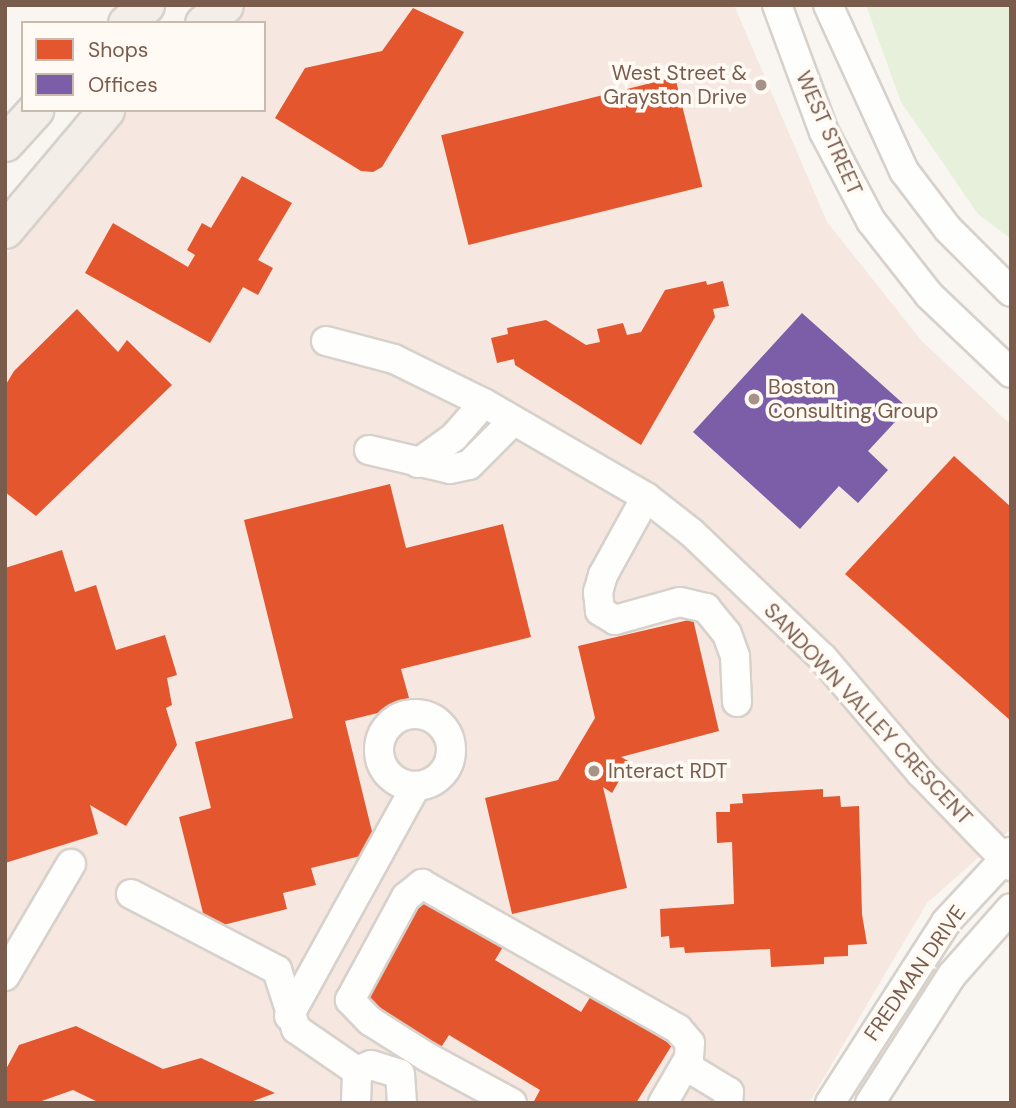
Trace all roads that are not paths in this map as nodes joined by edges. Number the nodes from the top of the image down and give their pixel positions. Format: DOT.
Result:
graph roads {
  1 [pos="146,5"];
  2 [pos="777,5"];
  3 [pos="828,5"];
  4 [pos="129,21"];
  5 [pos="33,112"];
  6 [pos="104,112"];
  7 [pos="5,143"];
  8 [pos="5,230"];
  9 [pos="1011,292"];
  10 [pos="326,341"];
  11 [pos="1011,373"];
  12 [pos="484,403"];
  13 [pos="513,421"];
  14 [pos="369,450"];
  15 [pos="418,463"];
  16 [pos="646,497"];
  17 [pos="737,702"];
  18 [pos="416,786"];
  19 [pos="1008,858"];
  20 [pos="71,864"];
  21 [pos="131,894"];
  22 [pos="1011,908"];
  23 [pos="5,976"];
  24 [pos="289,1016"];
  25 [pos="686,1066"];
  26 [pos="357,1071"];
  27 [pos="356,1103"];
  28 [pos="402,1103"];
  29 [pos="512,1103"];
  30 [pos="663,1103"];
  31 [pos="728,1103"];
  32 [pos="830,1103"];
  33 [pos="870,1103"];
  1 -- 4 [label="main road"];
  2 -- 11 [label="street, WEST STREET"];
  3 -- 9 [label="street"];
  5 -- 7 [label="main road"];
  6 -- 8 [label="main road"];
  10 -- 12 [label="street, SANDOWN VALLEY CRESCENT"];
  12 -- 13 [label="street, SANDOWN VALLEY CRESCENT"];
  12 -- 15 [label="street"];
  13 -- 15 [label="street"];
  13 -- 16 [label="street, SANDOWN VALLEY CRESCENT"];
  14 -- 15 [label="street"];
  16 -- 17 [label="street"];
  16 -- 19 [label="street, SANDOWN VALLEY CRESCENT"];
  18 -- 24 [label="street"];
  19 -- 32 [label="street, FREDMAN DRIVE"];
  20 -- 23 [label="street"];
  21 -- 24 [label="street"];
  22 -- 33 [label="street, FREDMAN DRIVE"];
  24 -- 26 [label="street"];
  25 -- 29 [label="street"];
  25 -- 30 [label="street"];
  25 -- 31 [label="street"];
  26 -- 27 [label="street"];
  26 -- 28 [label="street"];
}
